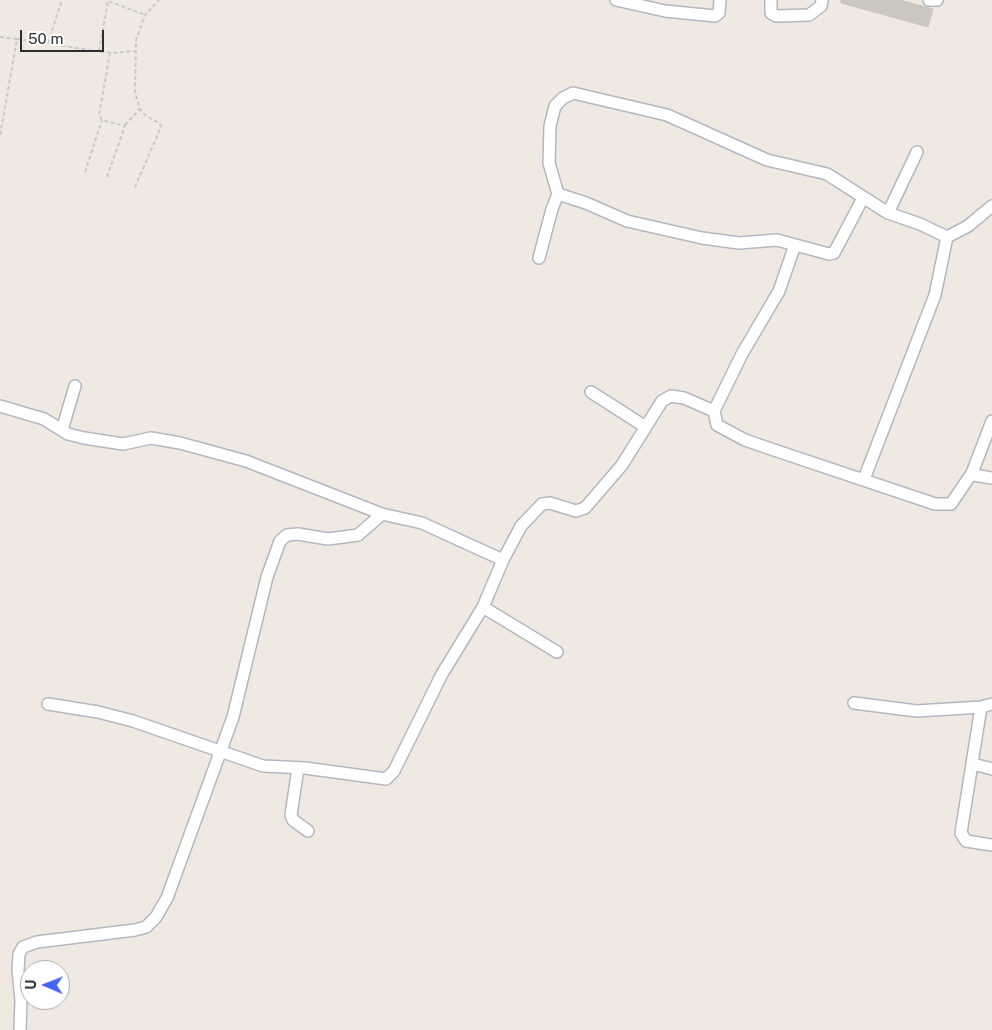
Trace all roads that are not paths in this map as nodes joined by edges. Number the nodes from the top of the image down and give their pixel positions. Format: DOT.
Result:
graph roads {
  1 [pos="616,0"];
  2 [pos="720,0"];
  3 [pos="771,0"];
  4 [pos="822,0"];
  5 [pos="929,0"];
  6 [pos="937,0"];
  7 [pos="665,5"];
  8 [pos="917,152"];
  9 [pos="558,194"];
  10 [pos="863,198"];
  11 [pos="992,206"];
  12 [pos="888,213"];
  13 [pos="948,237"];
  14 [pos="795,245"];
  15 [pos="539,258"];
  16 [pos="75,386"];
  17 [pos="591,392"];
  18 [pos="0,406"];
  19 [pos="714,411"];
  20 [pos="992,421"];
  21 [pos="644,426"];
  22 [pos="62,430"];
  23 [pos="972,472"];
  24 [pos="992,478"];
  25 [pos="864,479"];
  26 [pos="382,514"];
  27 [pos="503,560"];
  28 [pos="483,606"];
  29 [pos="557,652"];
  30 [pos="854,703"];
  31 [pos="48,704"];
  32 [pos="987,705"];
  33 [pos="221,752"];
  34 [pos="973,764"];
  35 [pos="298,768"];
  36 [pos="992,769"];
  37 [pos="308,831"];
  38 [pos="992,845"];
  39 [pos="20,1030"];
  1 -- 7 [label="street"];
  2 -- 7 [label="street"];
  3 -- 4 [label="street"];
  5 -- 6 [label="street"];
  8 -- 12 [label="street"];
  9 -- 10 [label="street"];
  9 -- 14 [label="street"];
  9 -- 15 [label="street"];
  10 -- 12 [label="street"];
  10 -- 14 [label="street"];
  11 -- 13 [label="street"];
  12 -- 13 [label="street"];
  13 -- 25 [label="street"];
  14 -- 19 [label="street"];
  16 -- 22 [label="street"];
  17 -- 21 [label="street"];
  18 -- 22 [label="street"];
  19 -- 21 [label="street"];
  19 -- 25 [label="street"];
  20 -- 23 [label="street"];
  21 -- 27 [label="street"];
  22 -- 26 [label="street"];
  23 -- 24 [label="street"];
  23 -- 25 [label="street"];
  26 -- 27 [label="street"];
  26 -- 33 [label="street"];
  27 -- 28 [label="street"];
  28 -- 29 [label="street"];
  28 -- 35 [label="street"];
  30 -- 32 [label="street"];
  31 -- 33 [label="street"];
  32 -- 34 [label="street"];
  33 -- 35 [label="street"];
  33 -- 39 [label="street"];
  34 -- 36 [label="street"];
  34 -- 38 [label="street"];
  35 -- 37 [label="street"];
}
